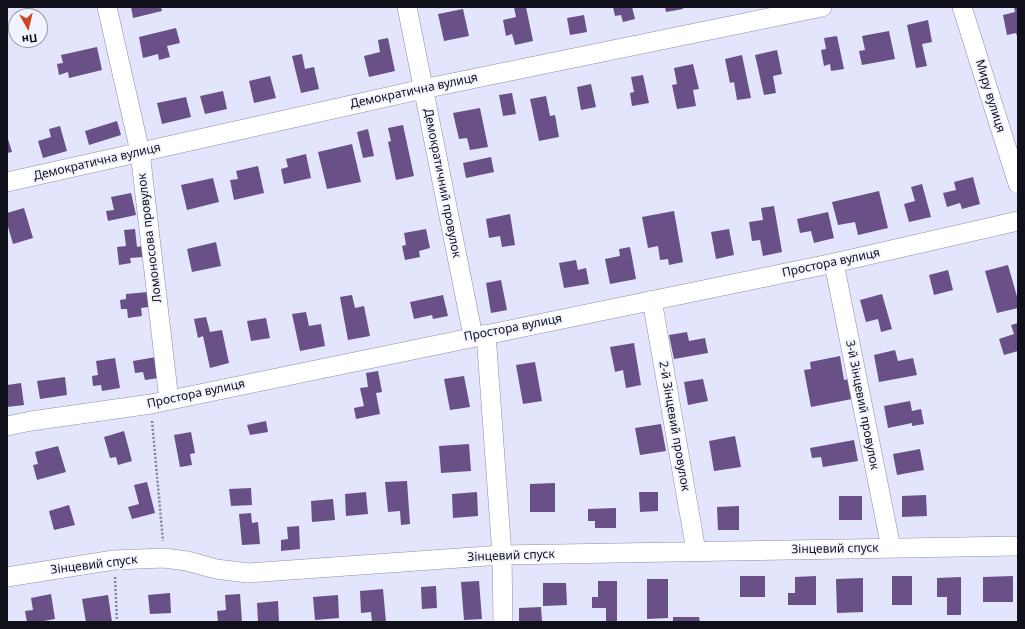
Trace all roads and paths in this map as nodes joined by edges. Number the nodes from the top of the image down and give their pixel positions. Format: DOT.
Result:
graph roads {
  1 [pos="106,7"];
  2 [pos="407,7"];
  3 [pos="822,7"];
  4 [pos="962,7"];
  5 [pos="423,89"];
  6 [pos="140,152"];
  7 [pos="7,182"];
  8 [pos="1018,184"];
  9 [pos="1018,221"];
  10 [pos="834,263"];
  11 [pos="652,300"];
  12 [pos="480,335"];
  13 [pos="160,402"];
  14 [pos="7,426"];
  15 [pos="1018,546"];
  16 [pos="891,548"];
  17 [pos="696,551"];
  18 [pos="502,555"];
  19 [pos="164,558"];
  20 [pos="114,560"];
  21 [pos="7,577"];
  22 [pos="117,622"];
  23 [pos="503,622"];
  1 -- 6 [label="street, Ломоносова провулок"];
  2 -- 5 [label="street, Демократичний провулок"];
  3 -- 5 [label="street, Демократична вулиця"];
  4 -- 8 [label="street, Миру вулиця"];
  5 -- 6 [label="street, Демократична вулиця"];
  5 -- 12 [label="street, Демократичний провулок"];
  6 -- 7 [label="street, Демократична вулиця"];
  6 -- 13 [label="street, Ломоносова провулок"];
  9 -- 10 [label="street, Простора вулиця"];
  10 -- 11 [label="street, Простора вулиця"];
  10 -- 16 [label="street, 3-й Зінцевий провулок"];
  11 -- 12 [label="street, Простора вулиця"];
  11 -- 17 [label="street, 2-й Зінцевий провулок"];
  12 -- 13 [label="street, Простора вулиця"];
  12 -- 18 [label="street, Демократичний провулок"];
  13 -- 14 [label="street, Простора вулиця"];
  13 -- 19 [label="path"];
  15 -- 16 [label="street, Зінцевий спуск"];
  16 -- 17 [label="street, Зінцевий спуск"];
  17 -- 18 [label="street, Зінцевий спуск"];
  18 -- 19 [label="street, Зінцевий спуск"];
  18 -- 23 [label="street, Демократичний провулок"];
  19 -- 20 [label="street, Зінцевий спуск"];
  20 -- 21 [label="street, Зінцевий спуск"];
  20 -- 22 [label="path"];
}
